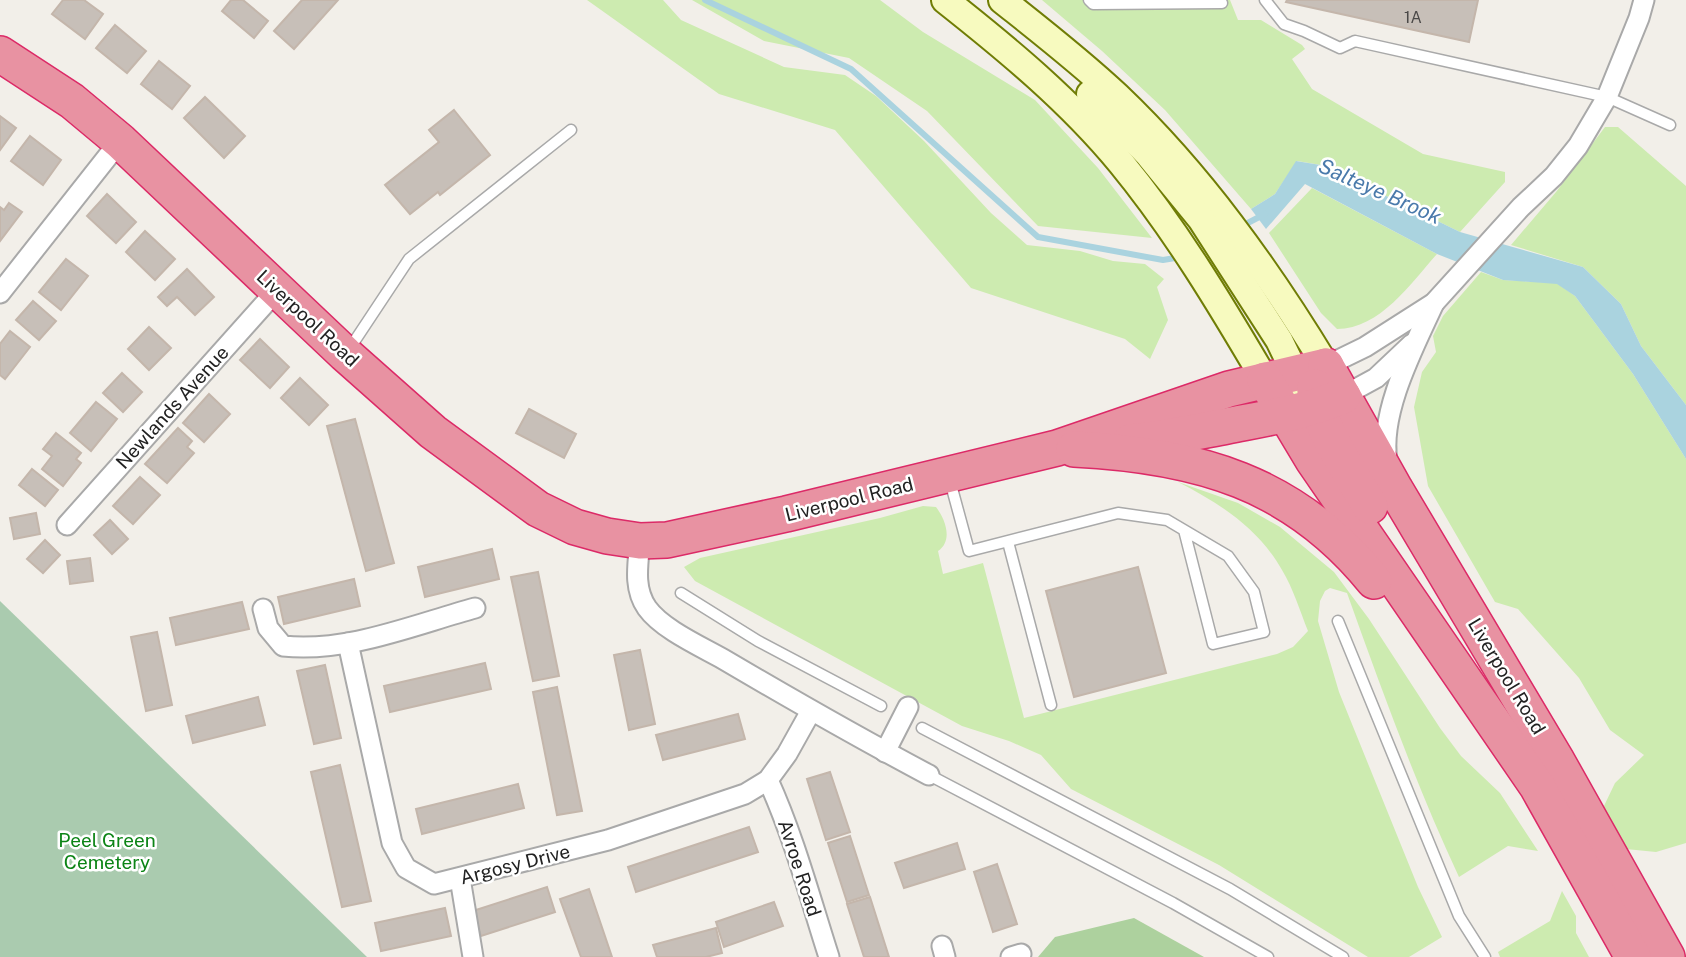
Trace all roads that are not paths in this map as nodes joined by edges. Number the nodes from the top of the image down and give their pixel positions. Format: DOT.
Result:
graph roads {
  1 [pos="945,0"];
  2 [pos="1002,0"];
  3 [pos="1089,0"];
  4 [pos="1265,0"];
  5 [pos="1643,0"];
  6 [pos="1222,4"];
  7 [pos="0,54"];
  8 [pos="1608,97"];
  9 [pos="1670,125"];
  10 [pos="571,130"];
  11 [pos="120,141"];
  12 [pos="277,290"];
  13 [pos="0,293"];
  14 [pos="1434,303"];
  15 [pos="1418,338"];
  16 [pos="345,354"];
  17 [pos="1305,390"];
  18 [pos="1057,448"];
  19 [pos="948,474"];
  20 [pos="1395,489"];
  21 [pos="67,525"];
  22 [pos="1184,530"];
  23 [pos="640,541"];
  24 [pos="1008,542"];
  25 [pos="681,593"];
  26 [pos="475,608"];
  27 [pos="263,609"];
  28 [pos="1338,621"];
  29 [pos="348,643"];
  30 [pos="1051,705"];
  31 [pos="881,706"];
  32 [pos="908,706"];
  33 [pos="811,711"];
  34 [pos="922,728"];
  35 [pos="885,752"];
  36 [pos="929,775"];
  37 [pos="768,780"];
  38 [pos="1537,786"];
  39 [pos="460,878"];
  40 [pos="473,957"];
  41 [pos="829,957"];
  42 [pos="1268,957"];
  43 [pos="1343,957"];
  44 [pos="1485,957"];
  45 [pos="1633,957"];
  46 [pos="1667,957"];
  1 -- 17 [label="street"];
  2 -- 17 [label="street"];
  3 -- 6 [label="lane"];
  4 -- 8 [label="lane"];
  5 -- 8 [label="street"];
  7 -- 11 [label="highway, Liverpool Road"];
  8 -- 9 [label="lane"];
  8 -- 14 [label="street"];
  10 -- 16 [label="lane"];
  11 -- 12 [label="highway, Liverpool Road"];
  11 -- 13 [label="street"];
  12 -- 16 [label="highway, Liverpool Road"];
  12 -- 21 [label="street, Newlands Avenue"];
  14 -- 15 [label="street"];
  14 -- 17 [label="street"];
  15 -- 17 [label="street"];
  15 -- 20 [label="street"];
  16 -- 23 [label="highway, Liverpool Road"];
  17 -- 18 [label="highway, Liverpool Road"];
  17 -- 20 [label="highway, Liverpool Road"];
  17 -- 38 [label="highway, Liverpool Road"];
  18 -- 19 [label="highway, Liverpool Road"];
  18 -- 38 [label="highway"];
  19 -- 23 [label="highway, Liverpool Road"];
  19 -- 24 [label="lane"];
  20 -- 46 [label="highway, Liverpool Road"];
  22 -- 22 [label="lane"];
  22 -- 24 [label="lane"];
  23 -- 33 [label="street"];
  24 -- 30 [label="lane"];
  25 -- 31 [label="lane"];
  26 -- 29 [label="street"];
  27 -- 29 [label="street"];
  28 -- 44 [label="lane"];
  29 -- 39 [label="street, Argosy Drive"];
  32 -- 35 [label="street"];
  33 -- 35 [label="street"];
  33 -- 37 [label="street, Argosy Drive"];
  34 -- 43 [label="lane"];
  35 -- 36 [label="street"];
  36 -- 42 [label="lane"];
  37 -- 39 [label="street, Argosy Drive"];
  37 -- 41 [label="street, Avroe Road"];
  38 -- 45 [label="highway, Liverpool Road"];
  39 -- 40 [label="street"];
}
